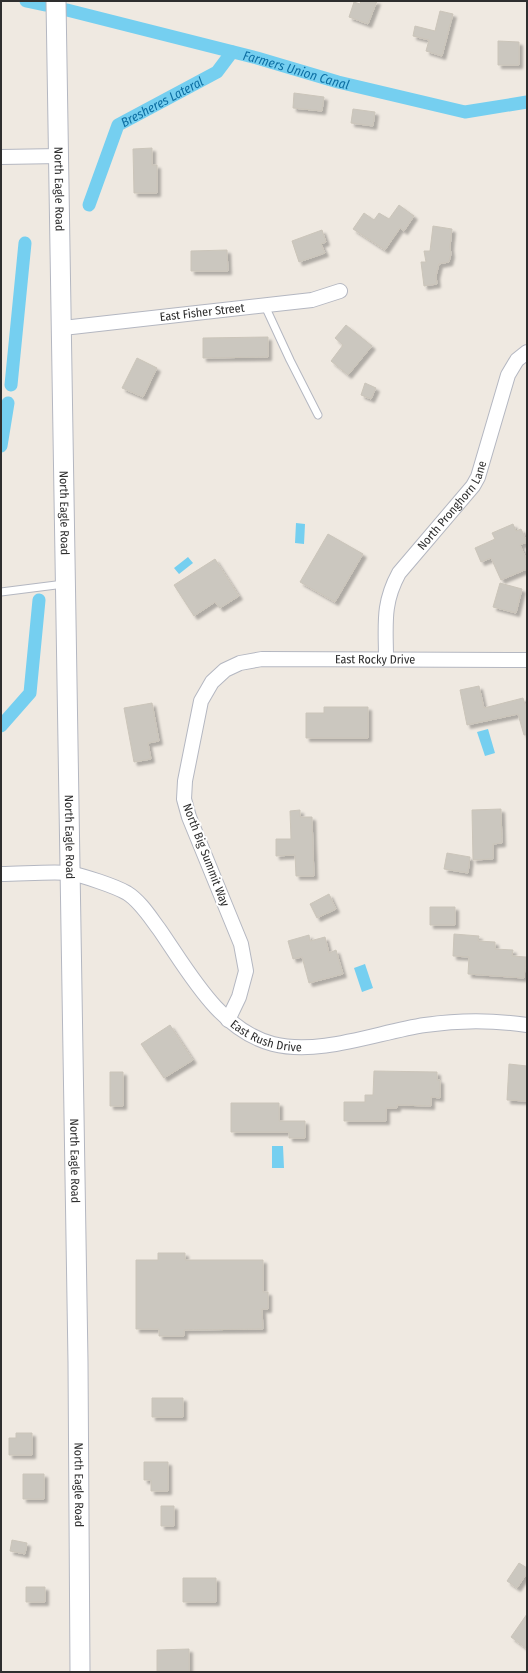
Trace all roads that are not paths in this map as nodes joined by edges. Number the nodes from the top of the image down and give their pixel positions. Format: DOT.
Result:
graph roads {
  1 [pos="56,1"];
  2 [pos="60,156"];
  3 [pos="1,157"];
  4 [pos="340,291"];
  5 [pos="265,306"];
  6 [pos="63,328"];
  7 [pos="527,352"];
  8 [pos="318,415"];
  9 [pos="66,583"];
  10 [pos="1,592"];
  11 [pos="386,659"];
  12 [pos="527,660"];
  13 [pos="225,670"];
  14 [pos="70,873"];
  15 [pos="1,874"];
  16 [pos="228,1020"];
  17 [pos="527,1025"];
  18 [pos="80,1672"];
  1 -- 2 [label="main road, North Eagle Road"];
  2 -- 3 [label="street"];
  2 -- 6 [label="main road, North Eagle Road"];
  4 -- 5 [label="street, East Fisher Street"];
  5 -- 6 [label="street, East Fisher Street"];
  5 -- 8 [label="lane"];
  6 -- 9 [label="main road, North Eagle Road"];
  7 -- 11 [label="street, North Pronghorn Lane"];
  9 -- 10 [label="lane"];
  9 -- 14 [label="main road, North Eagle Road"];
  11 -- 12 [label="street, East Rocky Drive"];
  11 -- 13 [label="street, East Rocky Drive"];
  13 -- 16 [label="street, North Big Summit Way"];
  14 -- 15 [label="street, East Rush Drive"];
  14 -- 16 [label="street, East Rush Drive"];
  14 -- 18 [label="main road, North Eagle Road"];
  16 -- 17 [label="street, East Rush Drive"];
}
